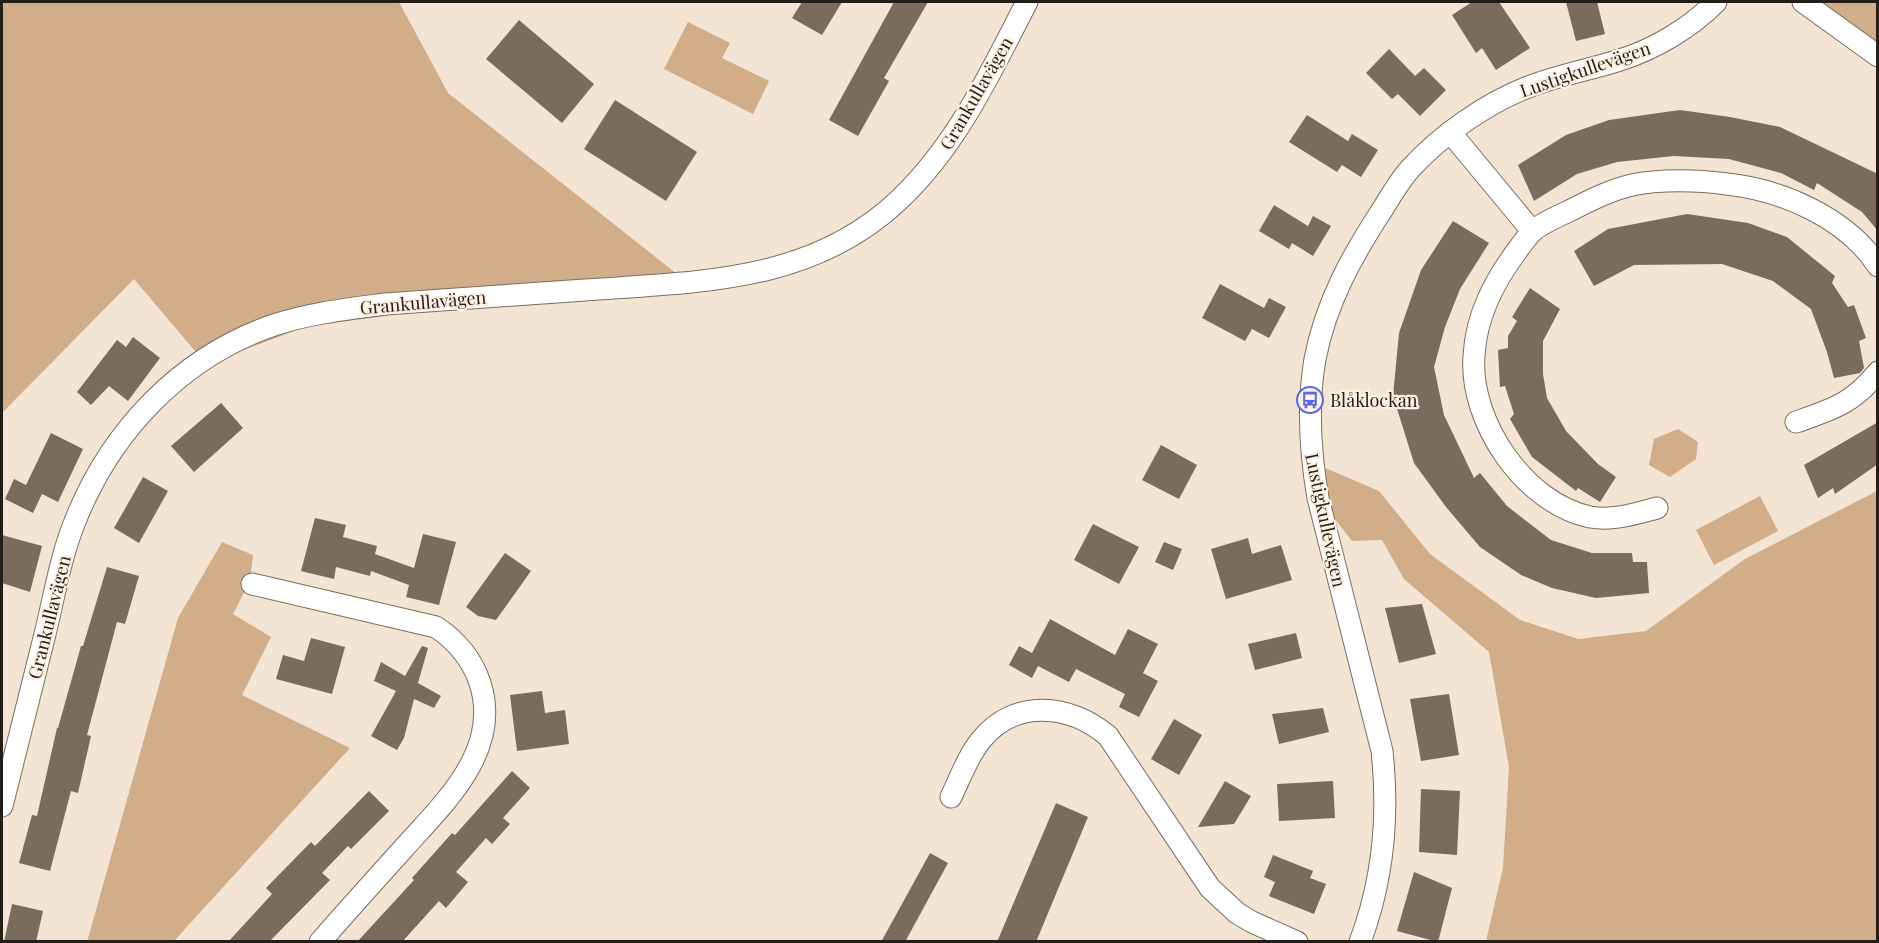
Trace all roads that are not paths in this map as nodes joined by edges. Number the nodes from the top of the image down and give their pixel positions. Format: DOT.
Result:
graph roads {
  1 [pos="1028,2"];
  2 [pos="1716,2"];
  3 [pos="1803,2"];
  4 [pos="1878,56"];
  5 [pos="1450,132"];
  6 [pos="1532,231"];
  7 [pos="1878,266"];
  8 [pos="1878,372"];
  9 [pos="1796,422"];
  10 [pos="1657,508"];
  11 [pos="252,584"];
  12 [pos="951,797"];
  13 [pos="2,806"];
  14 [pos="320,942"];
  15 [pos="1297,942"];
  16 [pos="1360,942"];
  1 -- 13 [label="street, Grankullavägen"];
  2 -- 5 [label="street, Lustigkullevägen"];
  3 -- 4 [label="street"];
  5 -- 6 [label="street"];
  5 -- 16 [label="street, Lustigkullevägen"];
  6 -- 7 [label="street"];
  6 -- 10 [label="street"];
  8 -- 9 [label="street"];
  11 -- 14 [label="street"];
  12 -- 15 [label="street"];
}
